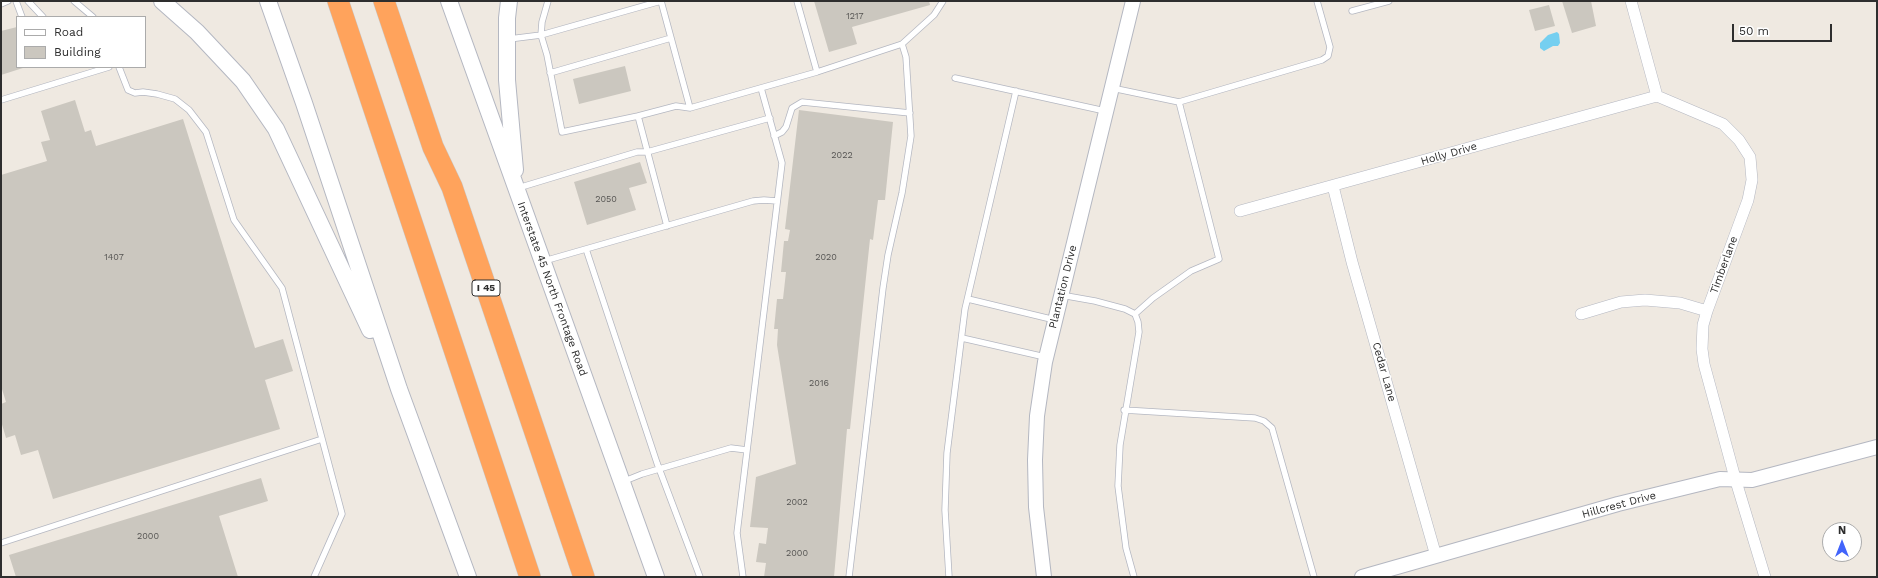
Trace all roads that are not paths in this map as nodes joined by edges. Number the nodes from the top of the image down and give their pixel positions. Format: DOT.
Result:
graph roads {
  1 [pos="8,1"];
  2 [pos="16,1"];
  3 [pos="28,1"];
  4 [pos="74,1"];
  5 [pos="162,1"];
  6 [pos="268,1"];
  7 [pos="338,1"];
  8 [pos="384,1"];
  9 [pos="449,1"];
  10 [pos="509,1"];
  11 [pos="548,1"];
  12 [pos="661,1"];
  13 [pos="797,1"];
  14 [pos="943,1"];
  15 [pos="1133,1"];
  16 [pos="1317,1"];
  17 [pos="1389,1"];
  18 [pos="1631,1"];
  19 [pos="1,4"];
  20 [pos="1352,11"];
  21 [pos="22,16"];
  22 [pos="42,16"];
  23 [pos="92,16"];
  24 [pos="542,35"];
  25 [pos="671,38"];
  26 [pos="507,40"];
  27 [pos="902,44"];
  28 [pos="106,68"];
  29 [pos="119,68"];
  30 [pos="817,72"];
  31 [pos="550,73"];
  32 [pos="955,78"];
  33 [pos="762,88"];
  34 [pos="1111,88"];
  35 [pos="1016,91"];
  36 [pos="1657,96"];
  37 [pos="1,100"];
  38 [pos="1179,102"];
  39 [pos="690,108"];
  40 [pos="1106,111"];
  41 [pos="910,113"];
  42 [pos="638,116"];
  43 [pos="770,118"];
  44 [pos="774,136"];
  45 [pos="647,152"];
  46 [pos="1333,186"];
  47 [pos="515,187"];
  48 [pos="777,201"];
  49 [pos="1240,211"];
  50 [pos="667,226"];
  51 [pos="586,249"];
  52 [pos="542,261"];
  53 [pos="1061,295"];
  54 [pos="968,298"];
  55 [pos="1707,311"];
  56 [pos="1135,314"];
  57 [pos="1581,314"];
  58 [pos="1055,320"];
  59 [pos="962,338"];
  60 [pos="1046,357"];
  61 [pos="399,389"];
  62 [pos="1124,410"];
  63 [pos="322,439"];
  64 [pos="1877,447"];
  65 [pos="747,450"];
  66 [pos="659,469"];
  67 [pos="1735,478"];
  68 [pos="622,482"];
  69 [pos="1,543"];
  70 [pos="1436,556"];
  71 [pos="314,577"];
  72 [pos="468,577"];
  73 [pos="530,577"];
  74 [pos="584,577"];
  75 [pos="656,577"];
  76 [pos="700,577"];
  77 [pos="743,577"];
  78 [pos="849,577"];
  79 [pos="949,577"];
  80 [pos="1044,577"];
  81 [pos="1134,577"];
  82 [pos="1314,577"];
  83 [pos="1362,577"];
  84 [pos="1766,577"];
  1 -- 19 [label="lane"];
  2 -- 21 [label="lane"];
  3 -- 22 [label="lane"];
  4 -- 23 [label="lane"];
  5 -- 61 [label="main road"];
  6 -- 61 [label="main road"];
  7 -- 73 [label="highway"];
  8 -- 74 [label="highway, I 45"];
  9 -- 47 [label="main road, Interstate 45 North Frontage Road"];
  10 -- 26 [label="main road"];
  11 -- 24 [label="lane"];
  12 -- 24 [label="lane"];
  12 -- 25 [label="lane"];
  13 -- 30 [label="lane"];
  14 -- 27 [label="lane"];
  15 -- 34 [label="street, Plantation Drive"];
  16 -- 38 [label="lane"];
  17 -- 20 [label="lane"];
  18 -- 36 [label="street"];
  24 -- 26 [label="lane"];
  24 -- 31 [label="lane"];
  25 -- 31 [label="lane"];
  25 -- 39 [label="lane"];
  26 -- 47 [label="main road"];
  27 -- 30 [label="lane"];
  27 -- 41 [label="lane"];
  28 -- 37 [label="lane"];
  29 -- 63 [label="lane"];
  30 -- 33 [label="lane"];
  31 -- 42 [label="lane"];
  32 -- 35 [label="lane"];
  33 -- 39 [label="lane"];
  33 -- 43 [label="lane"];
  34 -- 38 [label="lane"];
  34 -- 40 [label="street, Plantation Drive"];
  35 -- 40 [label="lane"];
  35 -- 54 [label="lane"];
  36 -- 46 [label="street, Holly Drive"];
  36 -- 55 [label="street, Timberlane"];
  38 -- 56 [label="lane"];
  39 -- 42 [label="lane"];
  40 -- 53 [label="street, Plantation Drive"];
  41 -- 44 [label="lane"];
  41 -- 78 [label="lane"];
  42 -- 45 [label="lane"];
  43 -- 44 [label="lane"];
  43 -- 45 [label="lane"];
  44 -- 48 [label="lane"];
  45 -- 47 [label="lane"];
  45 -- 50 [label="lane"];
  46 -- 49 [label="street, Holly Drive"];
  46 -- 70 [label="street, Cedar Lane"];
  47 -- 52 [label="main road, Interstate 45 North Frontage Road"];
  48 -- 50 [label="lane"];
  48 -- 65 [label="lane"];
  50 -- 51 [label="lane"];
  51 -- 52 [label="lane"];
  51 -- 66 [label="lane"];
  52 -- 68 [label="main road, Interstate 45 North Frontage Road"];
  53 -- 56 [label="lane"];
  53 -- 58 [label="street, Plantation Drive"];
  54 -- 58 [label="lane"];
  54 -- 59 [label="lane"];
  55 -- 57 [label="street"];
  55 -- 67 [label="street, Timberlane"];
  56 -- 62 [label="lane"];
  58 -- 60 [label="street, Plantation Drive"];
  59 -- 60 [label="lane"];
  59 -- 79 [label="lane"];
  60 -- 80 [label="street, Plantation Drive"];
  61 -- 72 [label="main road"];
  62 -- 81 [label="lane"];
  62 -- 82 [label="lane"];
  63 -- 69 [label="lane"];
  63 -- 71 [label="lane"];
  64 -- 67 [label="street, Hillcrest Drive"];
  65 -- 66 [label="lane"];
  65 -- 77 [label="lane"];
  66 -- 68 [label="lane"];
  66 -- 76 [label="lane"];
  67 -- 70 [label="street, Hillcrest Drive"];
  67 -- 84 [label="street, Timberlane"];
  68 -- 75 [label="main road, Interstate 45 North Frontage Road"];
  70 -- 83 [label="street, Hillcrest Drive"];
}
